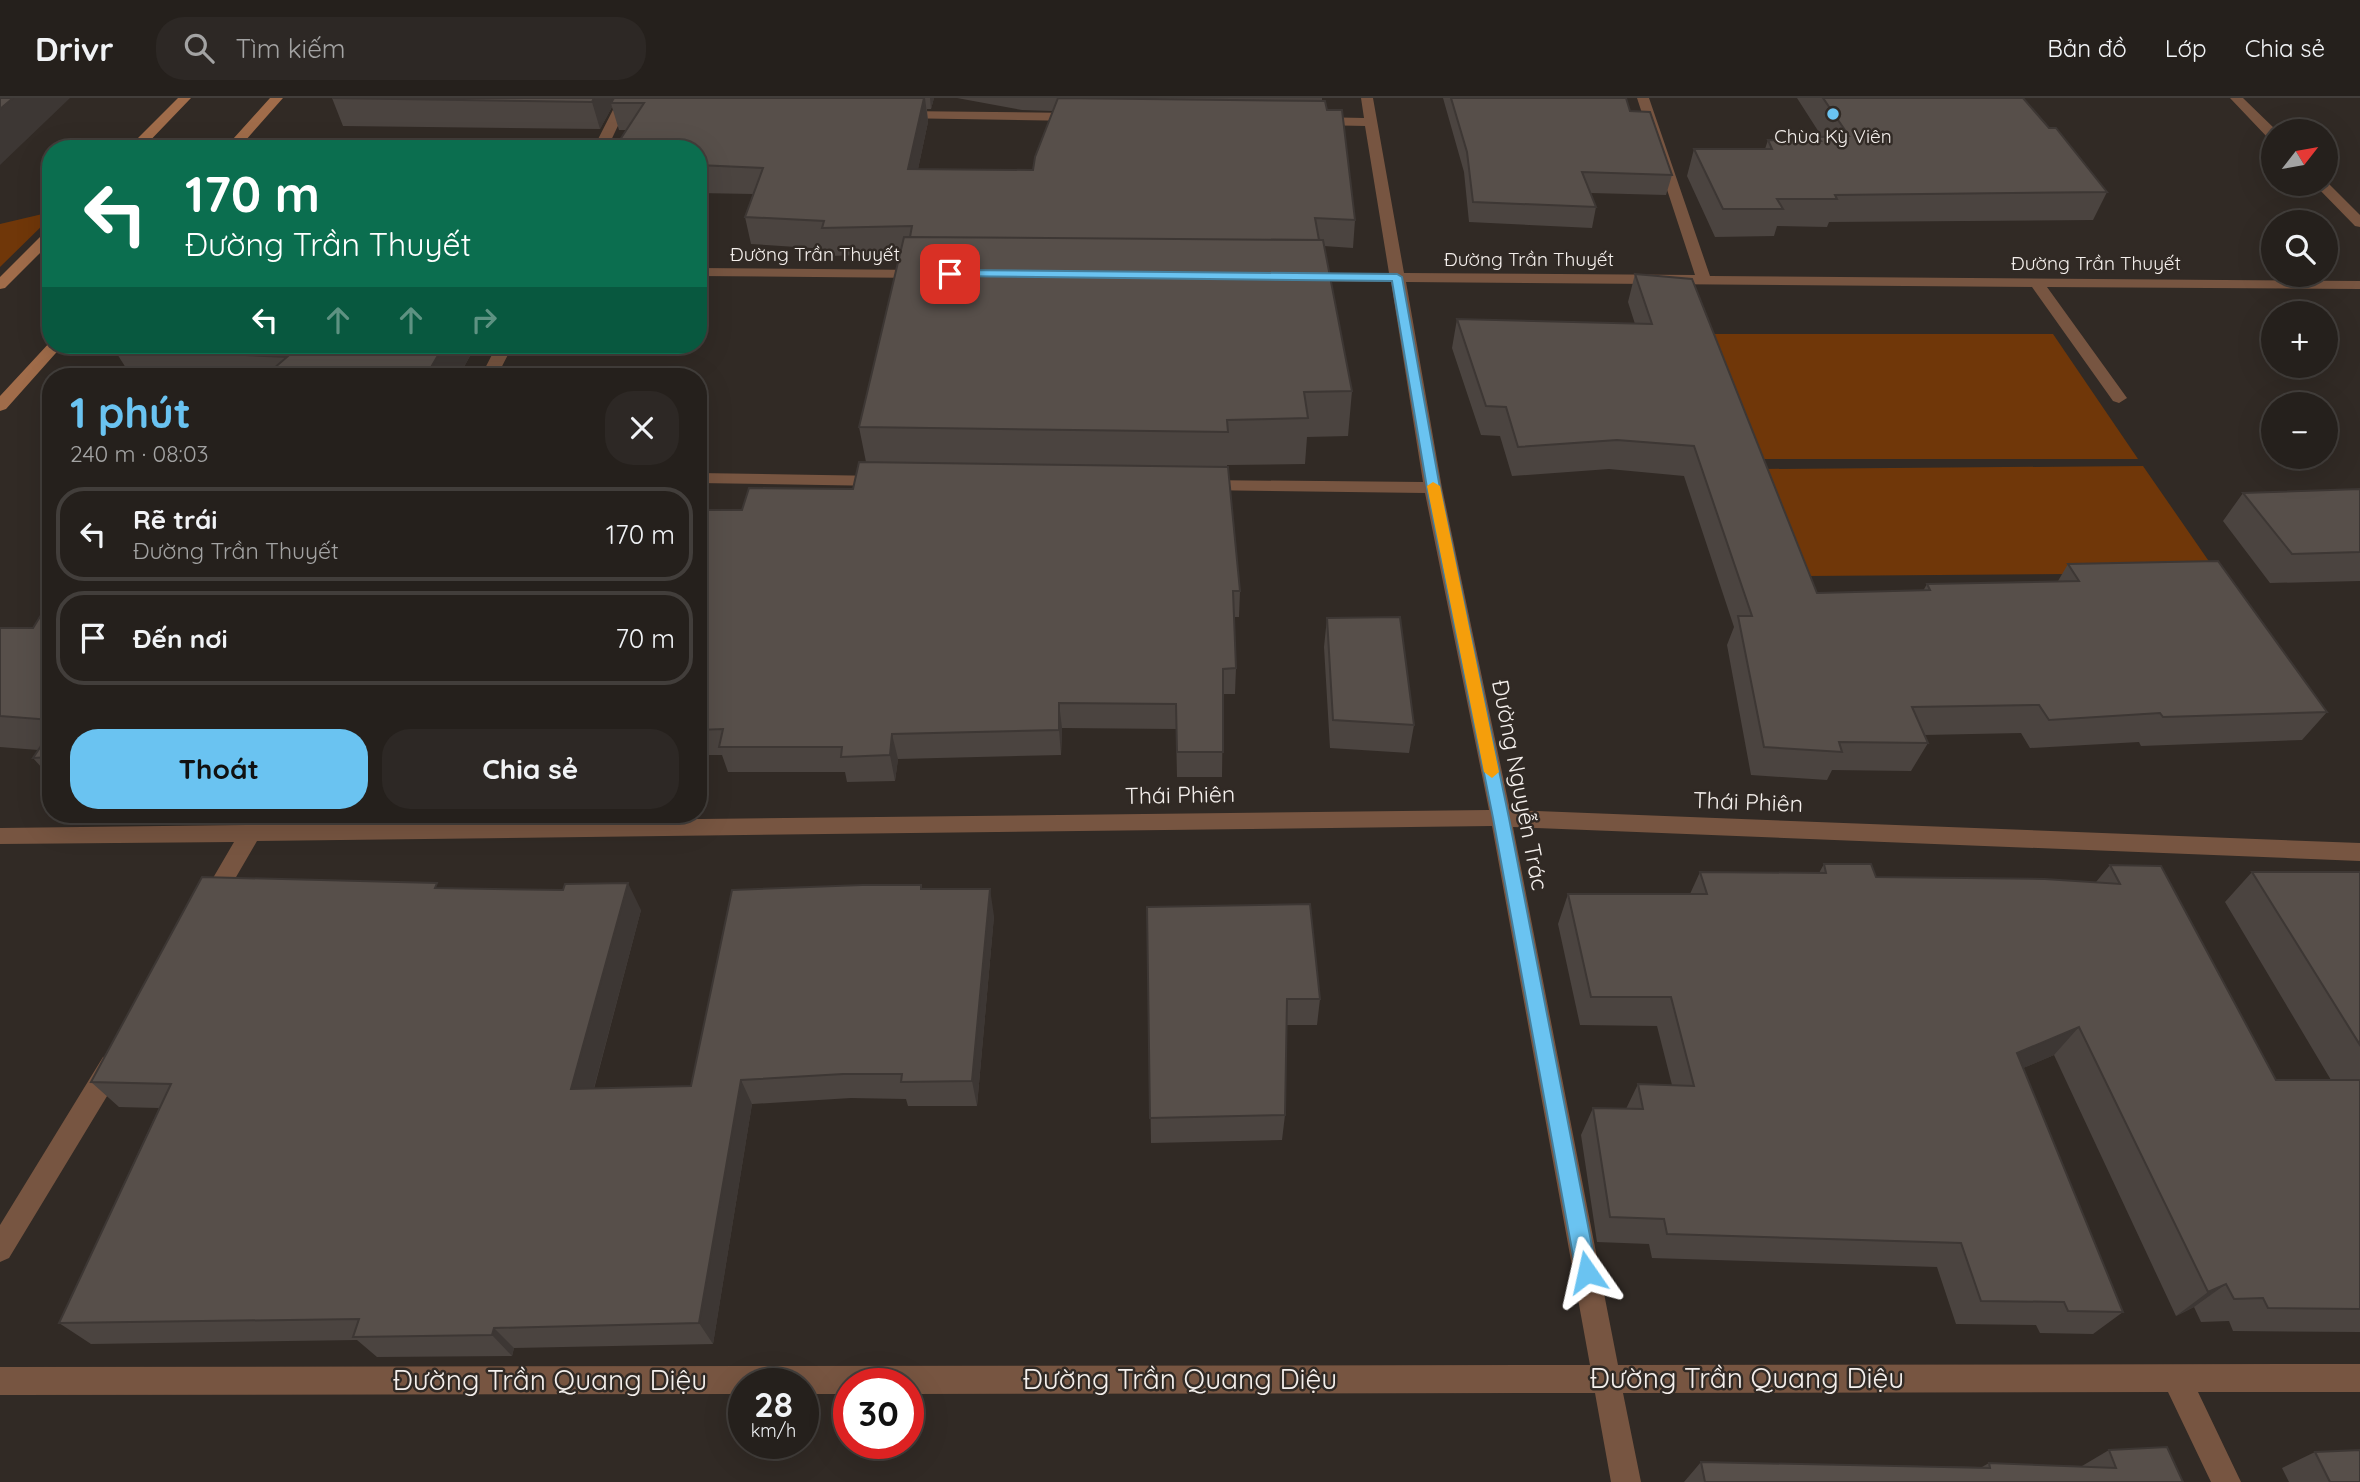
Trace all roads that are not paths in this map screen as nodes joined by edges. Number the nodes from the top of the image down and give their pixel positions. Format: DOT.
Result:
graph roads {
  1 [pos="185,98"];
  2 [pos="277,98"];
  3 [pos="1367,98"];
  4 [pos="1643,98"];
  5 [pos="2236,98"];
  6 [pos="625,107"];
  7 [pos="883,115"];
  8 [pos="1092,118"];
  9 [pos="1301,121"];
  10 [pos="1370,122"];
  11 [pos="2261,123"];
  12 [pos="143,140"];
  13 [pos="239,140"];
  14 [pos="605,140"];
  15 [pos="2333,196"];
  16 [pos="2360,223"];
  17 [pos="42,242"];
  18 [pos="707,272"];
  19 [pos="936,274"];
  20 [pos="1285,276"];
  21 [pos="1397,277"];
  22 [pos="1704,280"];
  23 [pos="2036,282"];
  24 [pos="0,285"];
  25 [pos="2360,285"];
  26 [pos="47,354"];
  27 [pos="2119,398"];
  28 [pos="0,406"];
  29 [pos="707,478"];
  30 [pos="906,481"];
  31 [pos="1184,484"];
  32 [pos="1433,488"];
  33 [pos="1501,818"];
  34 [pos="707,821"];
  35 [pos="258,823"];
  36 [pos="0,836"];
  37 [pos="2360,852"];
  38 [pos="195,927"];
  39 [pos="123,1046"];
  40 [pos="0,1249"];
  41 [pos="1607,1378"];
  42 [pos="2176,1378"];
  43 [pos="2360,1378"];
  44 [pos="0,1381"];
  45 [pos="1626,1482"];
  46 [pos="2226,1482"];
  1 -- 12 [label="main road"];
  2 -- 13 [label="main road"];
  3 -- 10 [label="street, Đường Nguyễn Trác"];
  4 -- 22 [label="street"];
  5 -- 11 [label="street"];
  6 -- 14 [label="street"];
  7 -- 8 [label="street"];
  9 -- 10 [label="street"];
  10 -- 21 [label="street, Đường Nguyễn Trác"];
  15 -- 16 [label="street"];
  17 -- 24 [label="main road"];
  18 -- 19 [label="street, Đường Trần Thuyết"];
  20 -- 21 [label="street, Đường Trần Thuyết"];
  21 -- 22 [label="street, Đường Trần Thuyết"];
  21 -- 32 [label="street, Đường Nguyễn Trác"];
  22 -- 23 [label="street, Đường Trần Thuyết"];
  23 -- 25 [label="street, Đường Trần Thuyết"];
  23 -- 27 [label="street"];
  26 -- 28 [label="main road"];
  29 -- 30 [label="street"];
  31 -- 32 [label="street"];
  32 -- 33 [label="street, Đường Nguyễn Trác"];
  33 -- 34 [label="street, Thái Phiên"];
  33 -- 37 [label="street, Thái Phiên"];
  33 -- 41 [label="street, Đường Nguyễn Trác"];
  35 -- 36 [label="street, Thái Phiên"];
  35 -- 38 [label="street"];
  39 -- 40 [label="street"];
  41 -- 42 [label="street, Đường Trần Quang Diệu"];
  41 -- 44 [label="street, Đường Trần Quang Diệu"];
  41 -- 45 [label="street, Đường Nguyễn Trác"];
  42 -- 43 [label="street, Đường Trần Quang Diệu"];
  42 -- 46 [label="street"];
}
